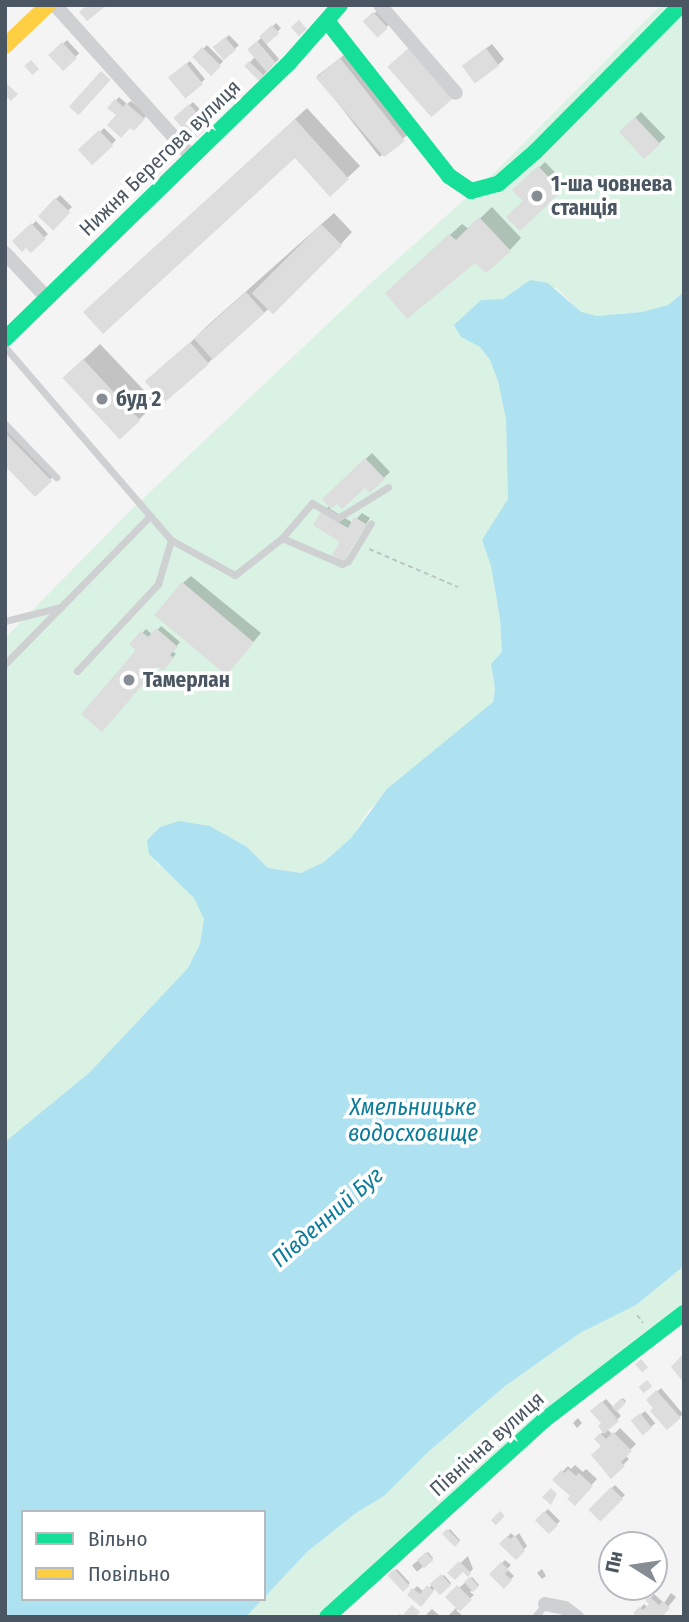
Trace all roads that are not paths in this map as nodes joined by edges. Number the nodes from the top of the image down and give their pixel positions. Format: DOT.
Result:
graph roads {
  1 [pos="340,5"];
  2 [pos="380,5"];
  3 [pos="681,5"];
  4 [pos="59,7"];
  5 [pos="327,21"];
  6 [pos="5,46"];
  7 [pos="456,93"];
  8 [pos="192,157"];
  9 [pos="5,253"];
  10 [pos="46,297"];
  11 [pos="5,339"];
  12 [pos="5,347"];
  13 [pos="5,424"];
  14 [pos="56,477"];
  15 [pos="388,488"];
  16 [pos="150,516"];
  17 [pos="371,523"];
  18 [pos="282,538"];
  19 [pos="171,540"];
  20 [pos="62,607"];
  21 [pos="5,621"];
  22 [pos="5,664"];
  23 [pos="77,671"];
  24 [pos="684,1313"];
  25 [pos="545,1604"];
  26 [pos="327,1617"];
  27 [pos="535,1617"];
  28 [pos="577,1617"];
  1 -- 5 [label="street, Нижня Берегова вулиця"];
  2 -- 7 [label="street"];
  3 -- 5 [label="street"];
  4 -- 6 [label="street"];
  4 -- 8 [label="street"];
  5 -- 8 [label="street, Нижня Берегова вулиця"];
  8 -- 10 [label="street, Нижня Берегова вулиця"];
  9 -- 10 [label="street"];
  10 -- 11 [label="street, Нижня Берегова вулиця"];
  12 -- 16 [label="lane"];
  13 -- 14 [label="lane"];
  15 -- 18 [label="lane"];
  16 -- 19 [label="lane"];
  16 -- 20 [label="lane"];
  17 -- 18 [label="lane"];
  18 -- 19 [label="lane"];
  19 -- 23 [label="lane"];
  20 -- 21 [label="lane"];
  20 -- 22 [label="lane"];
  24 -- 26 [label="street, Північна вулиця"];
  25 -- 27 [label="lane"];
  25 -- 28 [label="street"];
}
